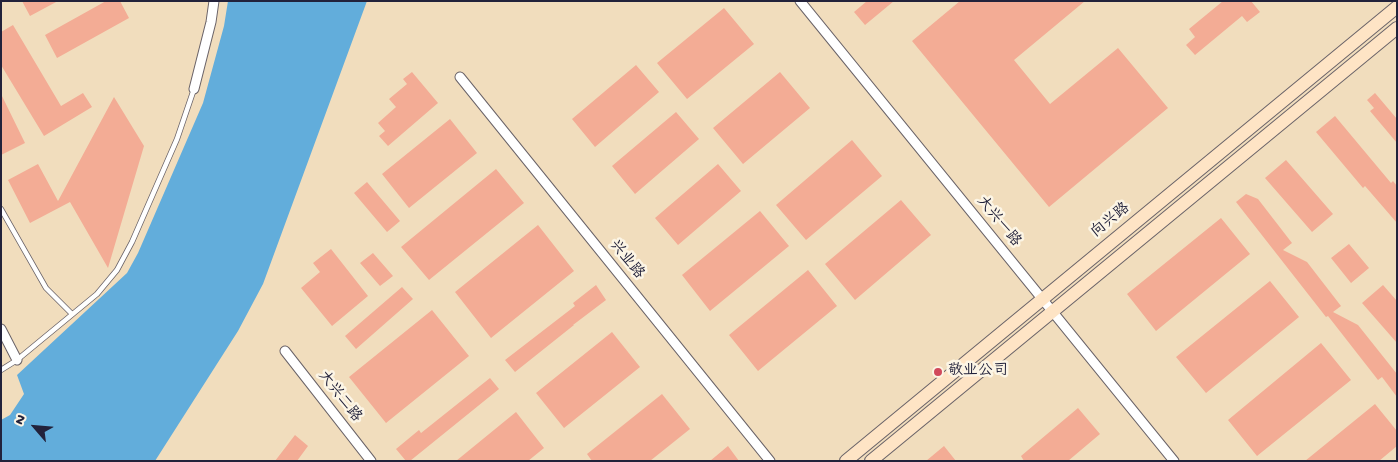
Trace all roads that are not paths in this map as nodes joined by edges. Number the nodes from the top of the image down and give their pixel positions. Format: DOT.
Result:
graph roads {
  1 [pos="214,1"];
  2 [pos="800,1"];
  3 [pos="1397,7"];
  4 [pos="1397,28"];
  5 [pos="460,76"];
  6 [pos="194,89"];
  7 [pos="1,209"];
  8 [pos="1042,299"];
  9 [pos="1053,311"];
  10 [pos="72,314"];
  11 [pos="1,329"];
  12 [pos="285,351"];
  13 [pos="17,360"];
  14 [pos="1,370"];
  15 [pos="372,461"];
  16 [pos="770,461"];
  17 [pos="846,461"];
  18 [pos="871,461"];
  19 [pos="1174,461"];
  1 -- 6 [label="street"];
  2 -- 8 [label="street, 大兴一路"];
  3 -- 8 [label="street, 向兴路"];
  4 -- 9 [label="street"];
  5 -- 16 [label="street, 兴业路"];
  6 -- 10 [label="lane"];
  7 -- 10 [label="lane"];
  8 -- 9 [label="street, 大兴一路"];
  8 -- 17 [label="street, 向兴路"];
  9 -- 18 [label="street"];
  9 -- 19 [label="street, 大兴一路"];
  10 -- 13 [label="lane"];
  11 -- 13 [label="street"];
  12 -- 15 [label="street, 大兴二路"];
  13 -- 14 [label="lane"];
}
